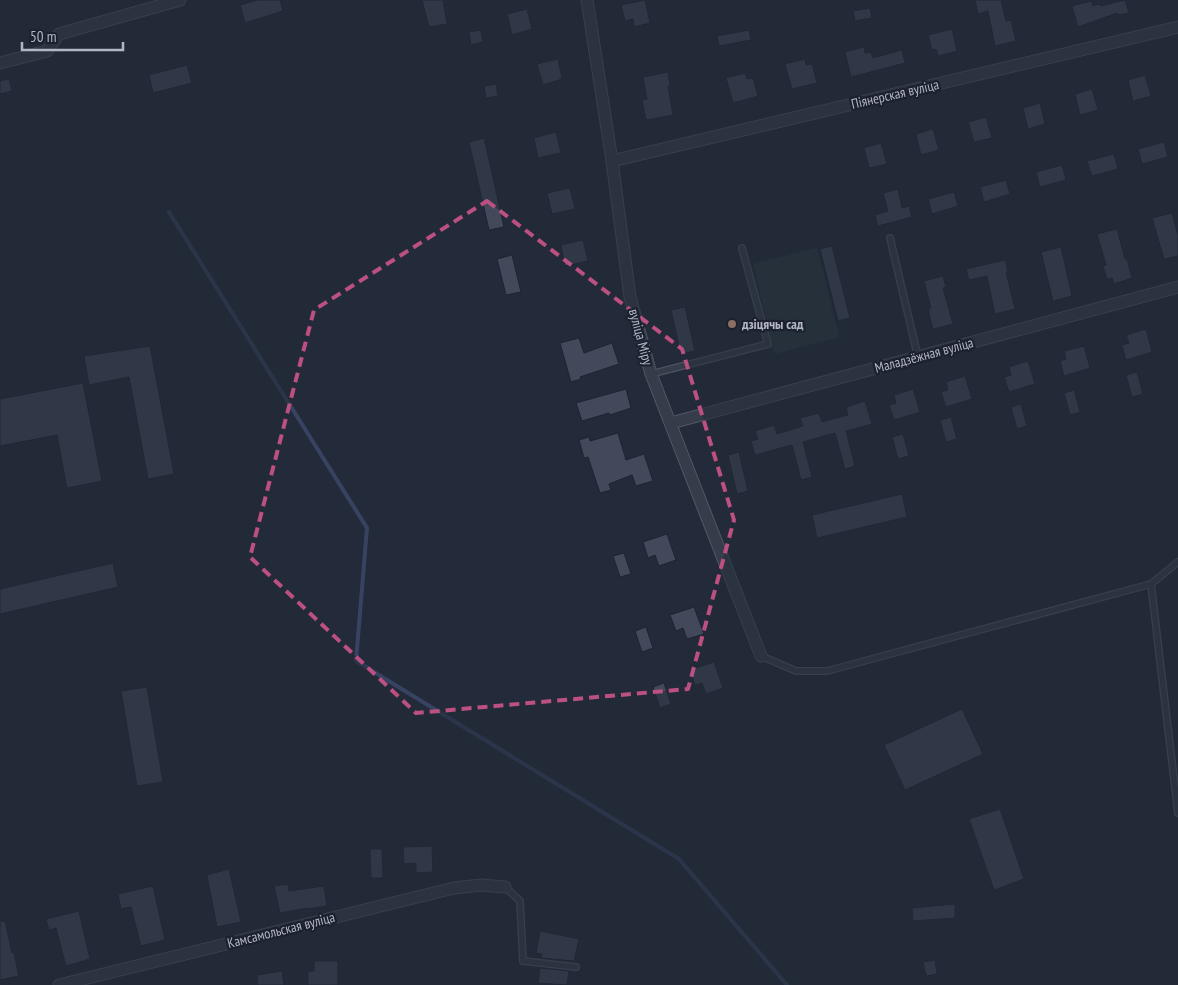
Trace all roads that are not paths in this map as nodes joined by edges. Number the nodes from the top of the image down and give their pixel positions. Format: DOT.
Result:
graph roads {
  1 [pos="180,0"];
  2 [pos="587,0"];
  3 [pos="1178,27"];
  4 [pos="0,63"];
  5 [pos="612,161"];
  6 [pos="890,238"];
  7 [pos="742,248"];
  8 [pos="1178,287"];
  9 [pos="918,357"];
  10 [pos="651,374"];
  11 [pos="670,423"];
  12 [pos="1178,562"];
  13 [pos="1150,584"];
  14 [pos="761,656"];
  15 [pos="1178,813"];
  16 [pos="505,887"];
  17 [pos="576,967"];
  18 [pos="59,985"];
  1 -- 4 [label="street"];
  2 -- 5 [label="street, вуліца Міру"];
  3 -- 5 [label="street, Піянерская вуліца"];
  5 -- 10 [label="street, вуліца Міру"];
  6 -- 9 [label="lane"];
  7 -- 10 [label="lane"];
  8 -- 9 [label="street, Маладзёжная вуліца"];
  9 -- 11 [label="street, Маладзёжная вуліца"];
  10 -- 11 [label="street, вуліца Міру"];
  11 -- 14 [label="street, вуліца Міру"];
  12 -- 13 [label="lane"];
  13 -- 14 [label="lane"];
  13 -- 15 [label="lane"];
  16 -- 17 [label="lane"];
  16 -- 18 [label="street, Камсамольская вуліца"];
}
